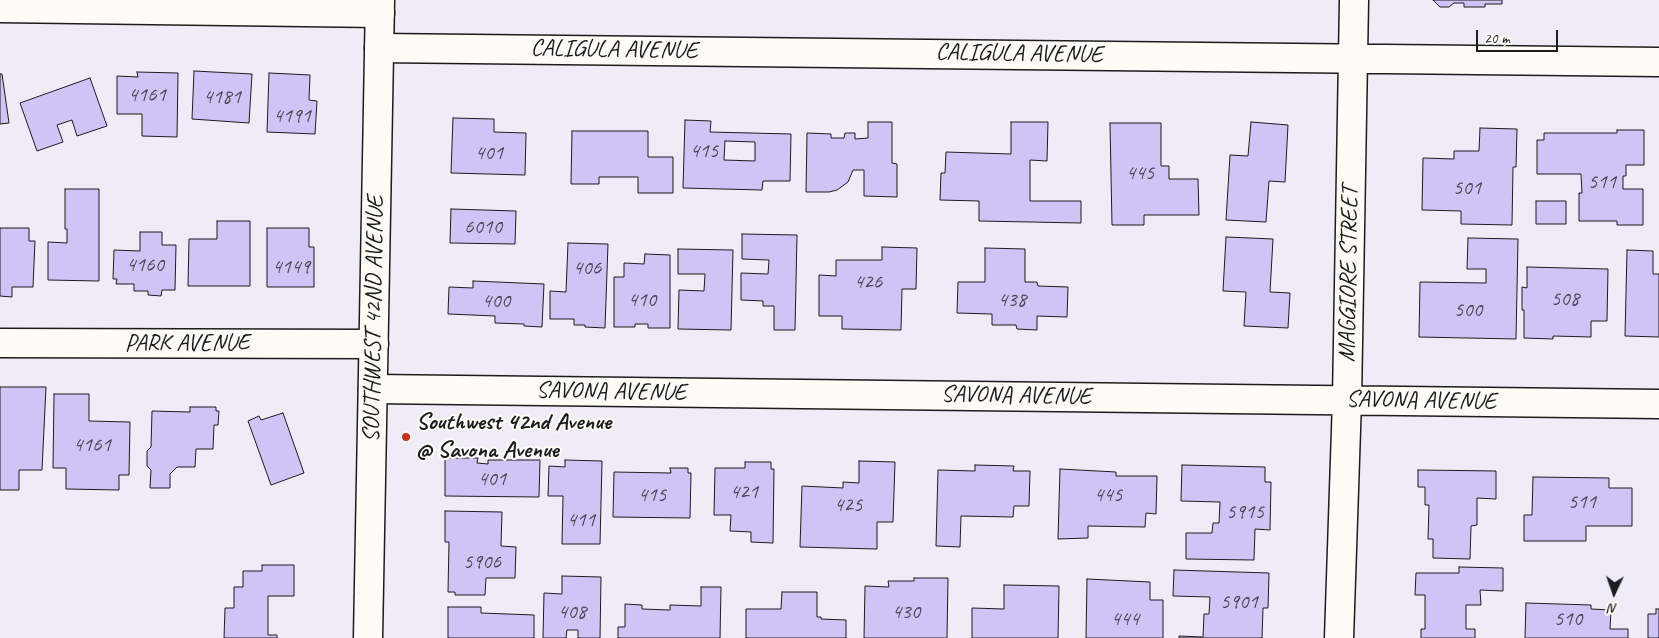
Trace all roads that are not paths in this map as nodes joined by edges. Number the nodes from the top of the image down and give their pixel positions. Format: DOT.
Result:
graph roads {
  1 [pos="1354,0"];
  2 [pos="380,6"];
  3 [pos="0,8"];
  4 [pos="379,48"];
  5 [pos="1353,59"];
  6 [pos="1659,62"];
  7 [pos="0,343"];
  8 [pos="374,344"];
  9 [pos="373,389"];
  10 [pos="1347,400"];
  11 [pos="1659,404"];
  12 [pos="368,638"];
  13 [pos="1340,638"];
  1 -- 5 [label="street, MAGGIORE STREET"];
  2 -- 3 [label="street"];
  2 -- 4 [label="street, SOUTHWEST 42ND AVENUE"];
  4 -- 5 [label="street, CALIGULA AVENUE"];
  4 -- 8 [label="street, SOUTHWEST 42ND AVENUE"];
  5 -- 6 [label="street, CALIGULA AVENUE"];
  5 -- 10 [label="street, MAGGIORE STREET"];
  7 -- 8 [label="street, PARK AVENUE"];
  8 -- 9 [label="street, SOUTHWEST 42ND AVENUE"];
  9 -- 10 [label="street, SAVONA AVENUE"];
  9 -- 12 [label="street, SOUTHWEST 42ND AVENUE"];
  10 -- 11 [label="street, SAVONA AVENUE"];
  10 -- 13 [label="street, MAGGIORE STREET"];
}
